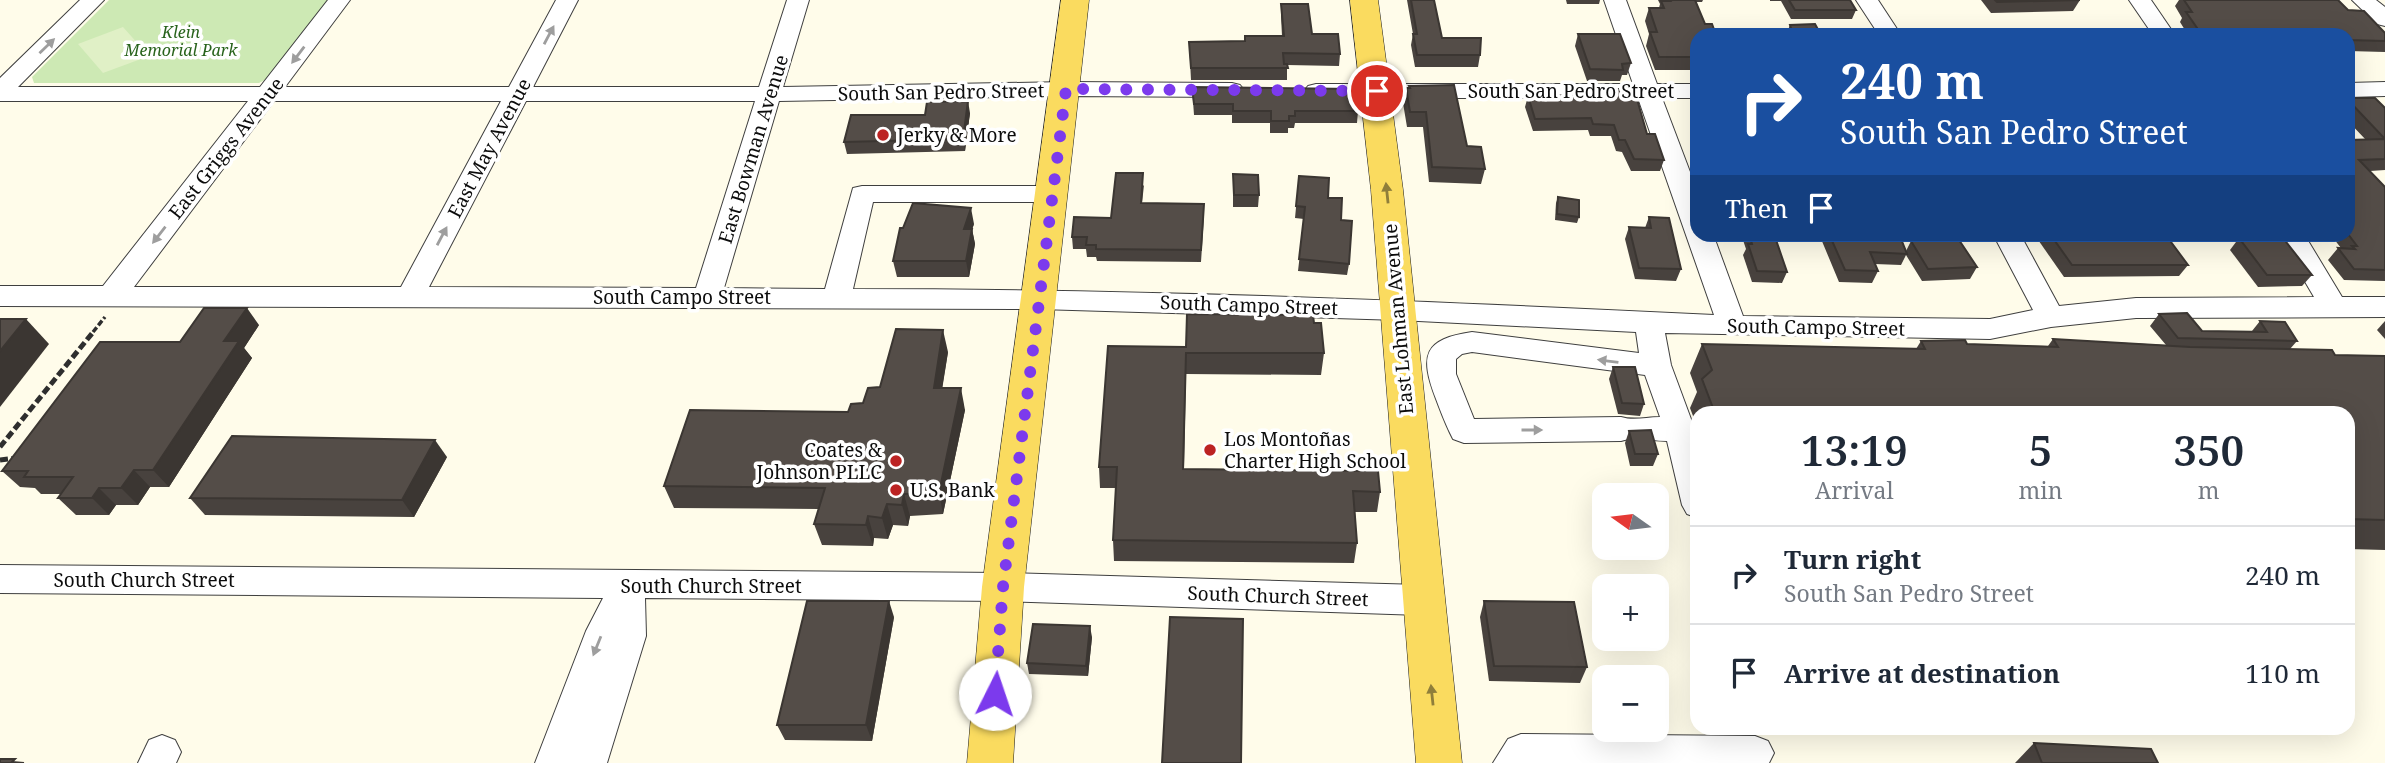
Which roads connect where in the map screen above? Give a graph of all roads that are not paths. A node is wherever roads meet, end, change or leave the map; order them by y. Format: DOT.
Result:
graph roads {
  1 [pos="93,0"];
  2 [pos="339,0"];
  3 [pos="567,0"];
  4 [pos="798,0"];
  5 [pos="1075,0"];
  6 [pos="1364,0"];
  7 [pos="1615,0"];
  8 [pos="1867,0"];
  9 [pos="2140,0"];
  10 [pos="2363,0"];
  11 [pos="2385,19"];
  12 [pos="1885,28"];
  13 [pos="2159,28"];
  14 [pos="1066,89"];
  15 [pos="2385,89"];
  16 [pos="1255,90"];
  17 [pos="1648,90"];
  18 [pos="2355,90"];
  19 [pos="1296,91"];
  20 [pos="1377,91"];
  21 [pos="1690,91"];
  22 [pos="0,93"];
  23 [pos="268,94"];
  24 [pos="771,94"];
  25 [pos="517,95"];
  26 [pos="1052,194"];
  27 [pos="1690,209"];
  28 [pos="1702,242"];
  29 [pos="2010,242"];
  30 [pos="2295,242"];
  31 [pos="117,295"];
  32 [pos="0,296"];
  33 [pos="411,297"];
  34 [pos="707,297"];
  35 [pos="837,298"];
  36 [pos="1039,299"];
  37 [pos="2385,307"];
  38 [pos="2335,309"];
  39 [pos="1399,310"];
  40 [pos="2051,317"];
  41 [pos="1649,322"];
  42 [pos="1731,326"];
  43 [pos="1999,346"];
  44 [pos="1941,356"];
  45 [pos="1656,365"];
  46 [pos="1680,429"];
  47 [pos="1690,471"];
  48 [pos="0,579"];
  49 [pos="628,585"];
  50 [pos="1003,587"];
  51 [pos="1421,600"];
  52 [pos="1755,753"];
  53 [pos="554,763"];
  54 [pos="588,763"];
  55 [pos="990,763"];
  56 [pos="1439,763"];
  57 [pos="1512,763"];
  22 -- 1 [label="street, one-way"];
  2 -- 23 [label="street, East Griggs Avenue, one-way"];
  25 -- 3 [label="street, East May Avenue, one-way"];
  4 -- 24 [label="street, East Bowman Avenue"];
  5 -- 14 [label="main road"];
  6 -- 20 [label="main road, East Lohman Avenue"];
  7 -- 17 [label="street"];
  8 -- 12 [label="street"];
  9 -- 13 [label="street"];
  10 -- 11 [label="street"];
  14 -- 16 [label="street, South San Pedro Street"];
  14 -- 24 [label="street, South San Pedro Street"];
  14 -- 26 [label="main road"];
  15 -- 18 [label="street"];
  17 -- 20 [label="street, South San Pedro Street"];
  17 -- 21 [label="street, South San Pedro Street"];
  17 -- 27 [label="street"];
  19 -- 20 [label="street, South San Pedro Street"];
  39 -- 20 [label="main road, East Lohman Avenue, one-way"];
  22 -- 23 [label="street, South San Pedro Street"];
  23 -- 25 [label="street, South San Pedro Street"];
  23 -- 31 [label="street, East Griggs Avenue, one-way"];
  24 -- 25 [label="street, South San Pedro Street"];
  24 -- 34 [label="street, East Bowman Avenue"];
  33 -- 25 [label="street, East May Avenue, one-way"];
  26 -- 35 [label="street"];
  26 -- 36 [label="main road"];
  28 -- 42 [label="street"];
  29 -- 40 [label="street"];
  30 -- 38 [label="street"];
  31 -- 32 [label="street, South Campo Street"];
  31 -- 33 [label="street, South Campo Street"];
  33 -- 34 [label="street, South Campo Street"];
  34 -- 35 [label="street, South Campo Street"];
  35 -- 36 [label="street, South Campo Street"];
  36 -- 39 [label="street, South Campo Street"];
  36 -- 50 [label="main road"];
  37 -- 38 [label="street, South Campo Street"];
  38 -- 40 [label="street, South Campo Street"];
  39 -- 41 [label="street, South Campo Street"];
  39 -- 51 [label="main road, East Lohman Avenue"];
  40 -- 43 [label="street, South Campo Street"];
  41 -- 42 [label="street, South Campo Street"];
  41 -- 45 [label="street"];
  42 -- 43 [label="street, South Campo Street"];
  43 -- 44 [label="street"];
  45 -- 46 [label="street"];
  45 -- 46 [label="street, one-way"];
  46 -- 47 [label="street"];
  48 -- 49 [label="street, South Church Street"];
  49 -- 50 [label="street, South Church Street"];
  49 -- 53 [label="street, one-way"];
  49 -- 54 [label="street"];
  50 -- 51 [label="street, South Church Street"];
  50 -- 55 [label="main road"];
  56 -- 51 [label="main road, East Lohman Avenue, one-way"];
  52 -- 57 [label="street"];
}
